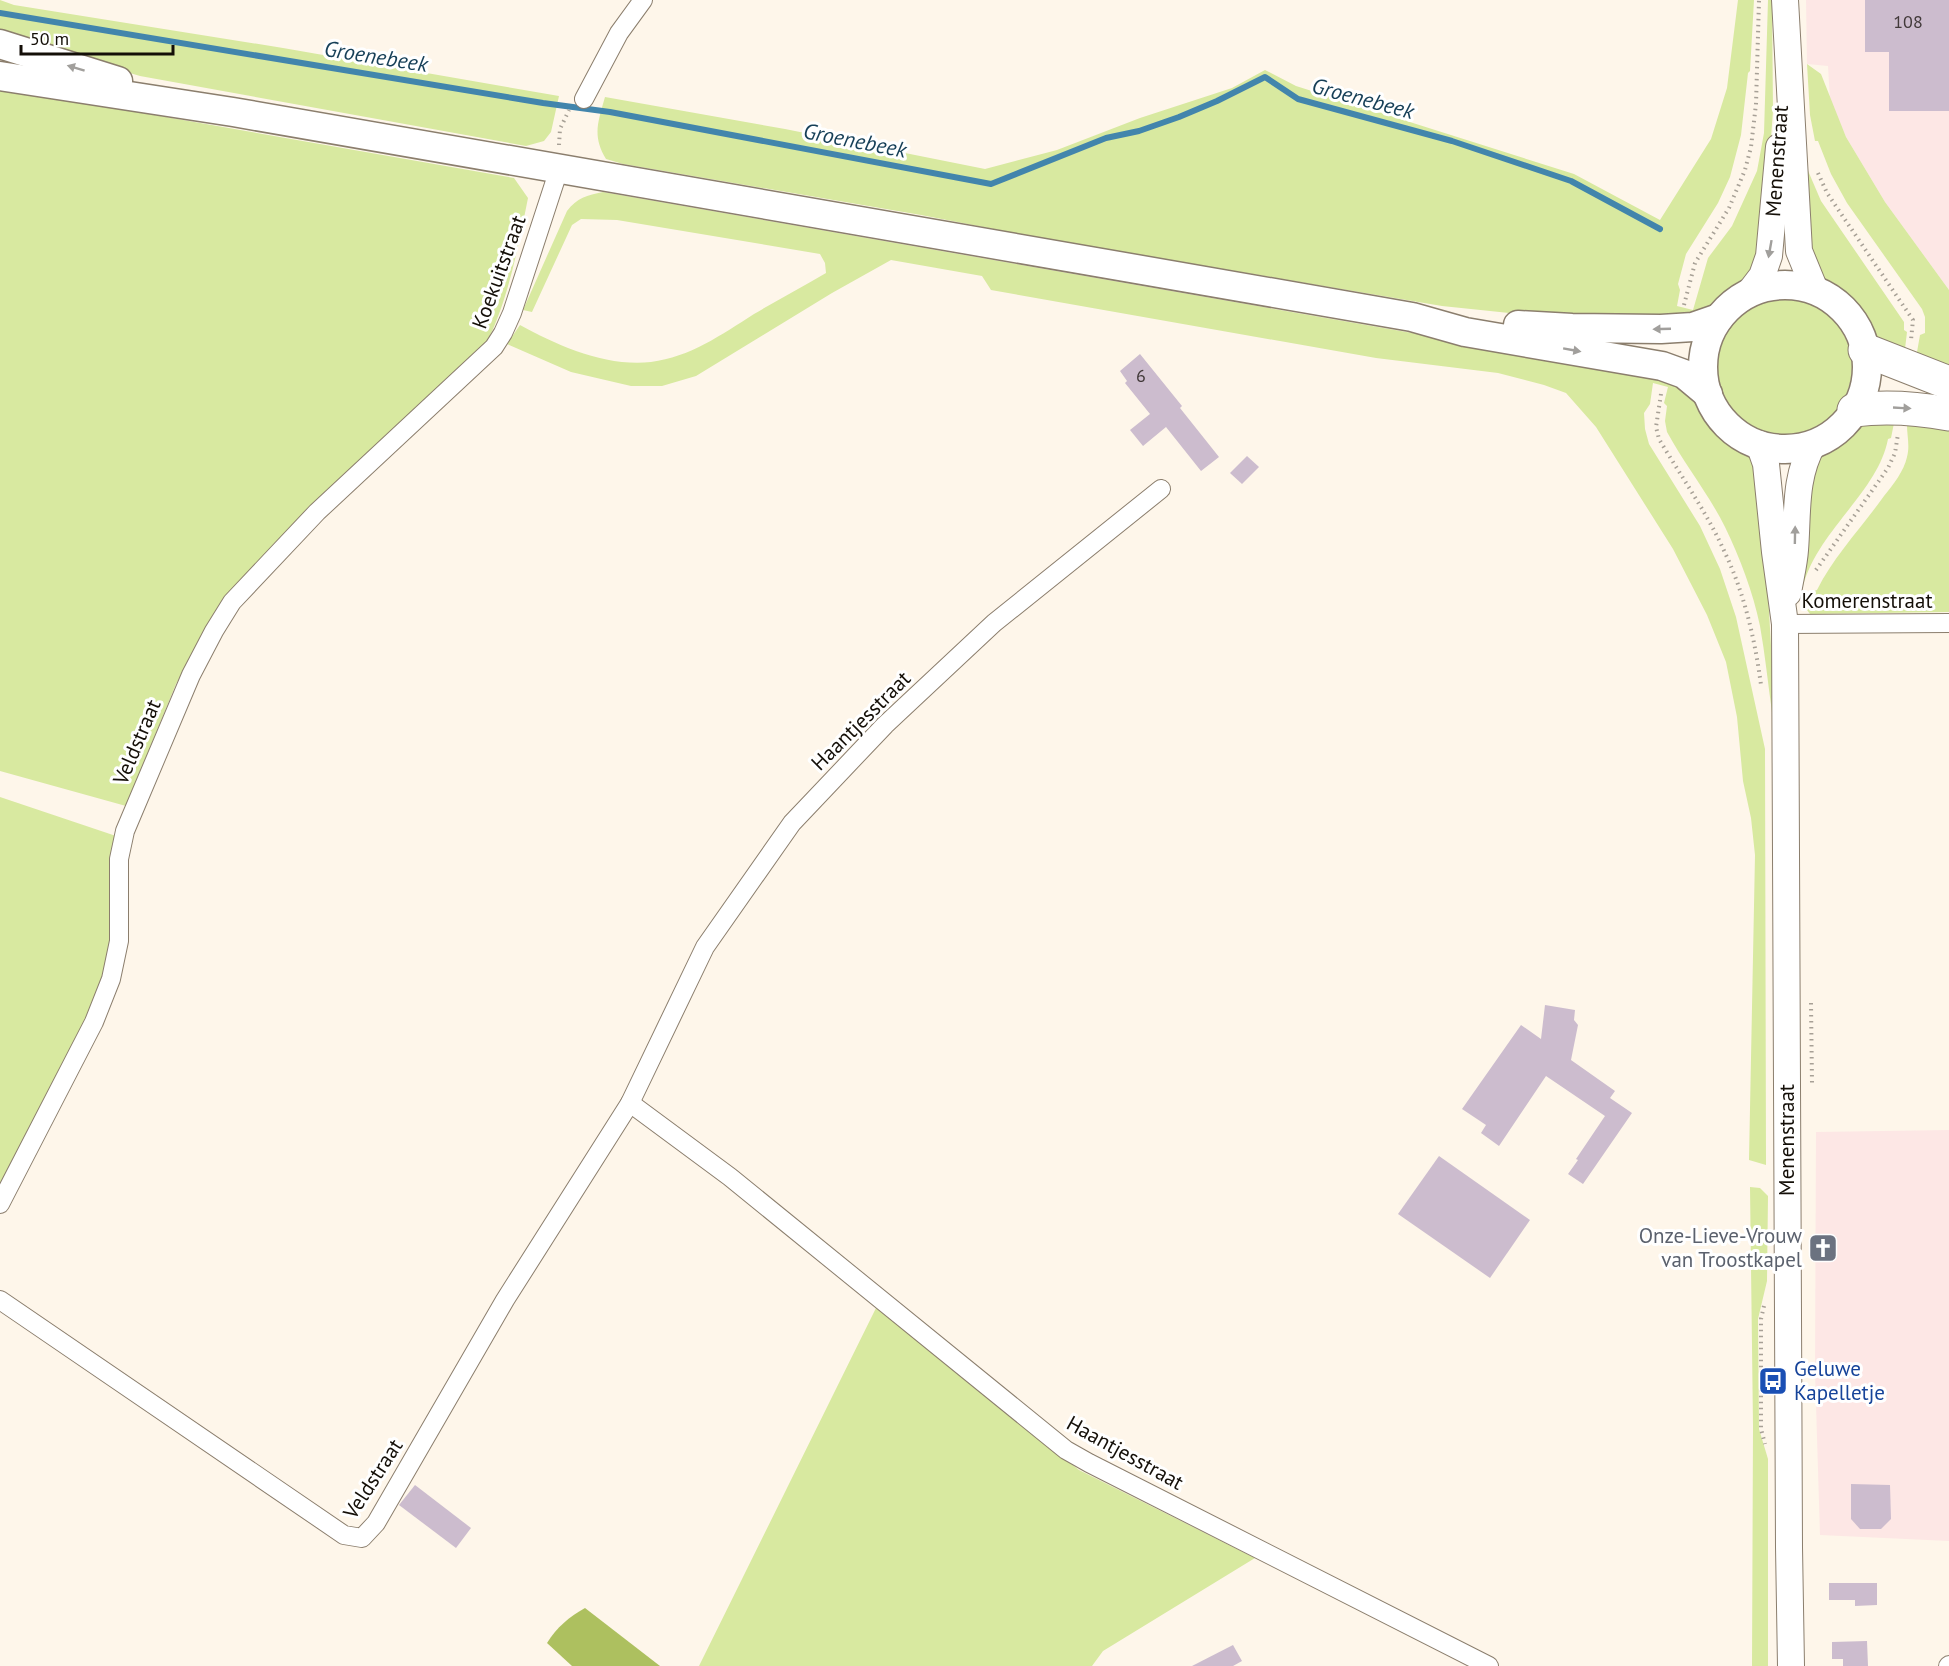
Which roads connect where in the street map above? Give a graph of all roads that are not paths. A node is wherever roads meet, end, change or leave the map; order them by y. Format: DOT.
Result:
graph roads {
  1 [pos="643,0"];
  2 [pos="1785,12"];
  3 [pos="0,44"];
  4 [pos="0,76"];
  5 [pos="584,99"];
  6 [pos="233,112"];
  7 [pos="559,169"];
  8 [pos="1815,290"];
  9 [pos="1749,293"];
  10 [pos="1412,317"];
  11 [pos="1719,318"];
  12 [pos="1865,350"];
  13 [pos="461,378"];
  14 [pos="1949,383"];
  15 [pos="1708,394"];
  16 [pos="1854,410"];
  17 [pos="1949,414"];
  18 [pos="1759,444"];
  19 [pos="1813,444"];
  20 [pos="1161,489"];
  21 [pos="1785,619"];
  22 [pos="1949,622"];
  23 [pos="660,1041"];
  24 [pos="630,1103"];
  25 [pos="0,1204"];
  26 [pos="0,1300"];
  27 [pos="1489,1666"];
  28 [pos="1791,1666"];
  1 -- 5 [label="street"];
  2 -- 8 [label="street, Menenstraat"];
  2 -- 9 [label="street, Menenstraat, one-way"];
  6 -- 3 [label="main road, one-way"];
  4 -- 6 [label="main road"];
  6 -- 7 [label="main road"];
  7 -- 10 [label="main road"];
  7 -- 13 [label="street, Koekuitstraat"];
  8 -- 9 [label="main road"];
  8 -- 12 [label="main road"];
  9 -- 11 [label="main road"];
  11 -- 10 [label="main road, one-way"];
  10 -- 15 [label="main road, one-way"];
  11 -- 15 [label="main road"];
  12 -- 14 [label="highway"];
  12 -- 16 [label="main road"];
  13 -- 25 [label="street, Veldstraat"];
  15 -- 18 [label="main road"];
  16 -- 17 [label="highway, one-way"];
  16 -- 19 [label="main road"];
  18 -- 19 [label="main road"];
  18 -- 21 [label="street, Menenstraat"];
  21 -- 19 [label="street, Menenstraat, one-way"];
  20 -- 23 [label="street, Haantjesstraat"];
  21 -- 22 [label="street, Komerenstraat"];
  21 -- 28 [label="street, Menenstraat"];
  23 -- 24 [label="street, Veldstraat"];
  24 -- 26 [label="street, Veldstraat"];
  24 -- 27 [label="street, Haantjesstraat"];
}
